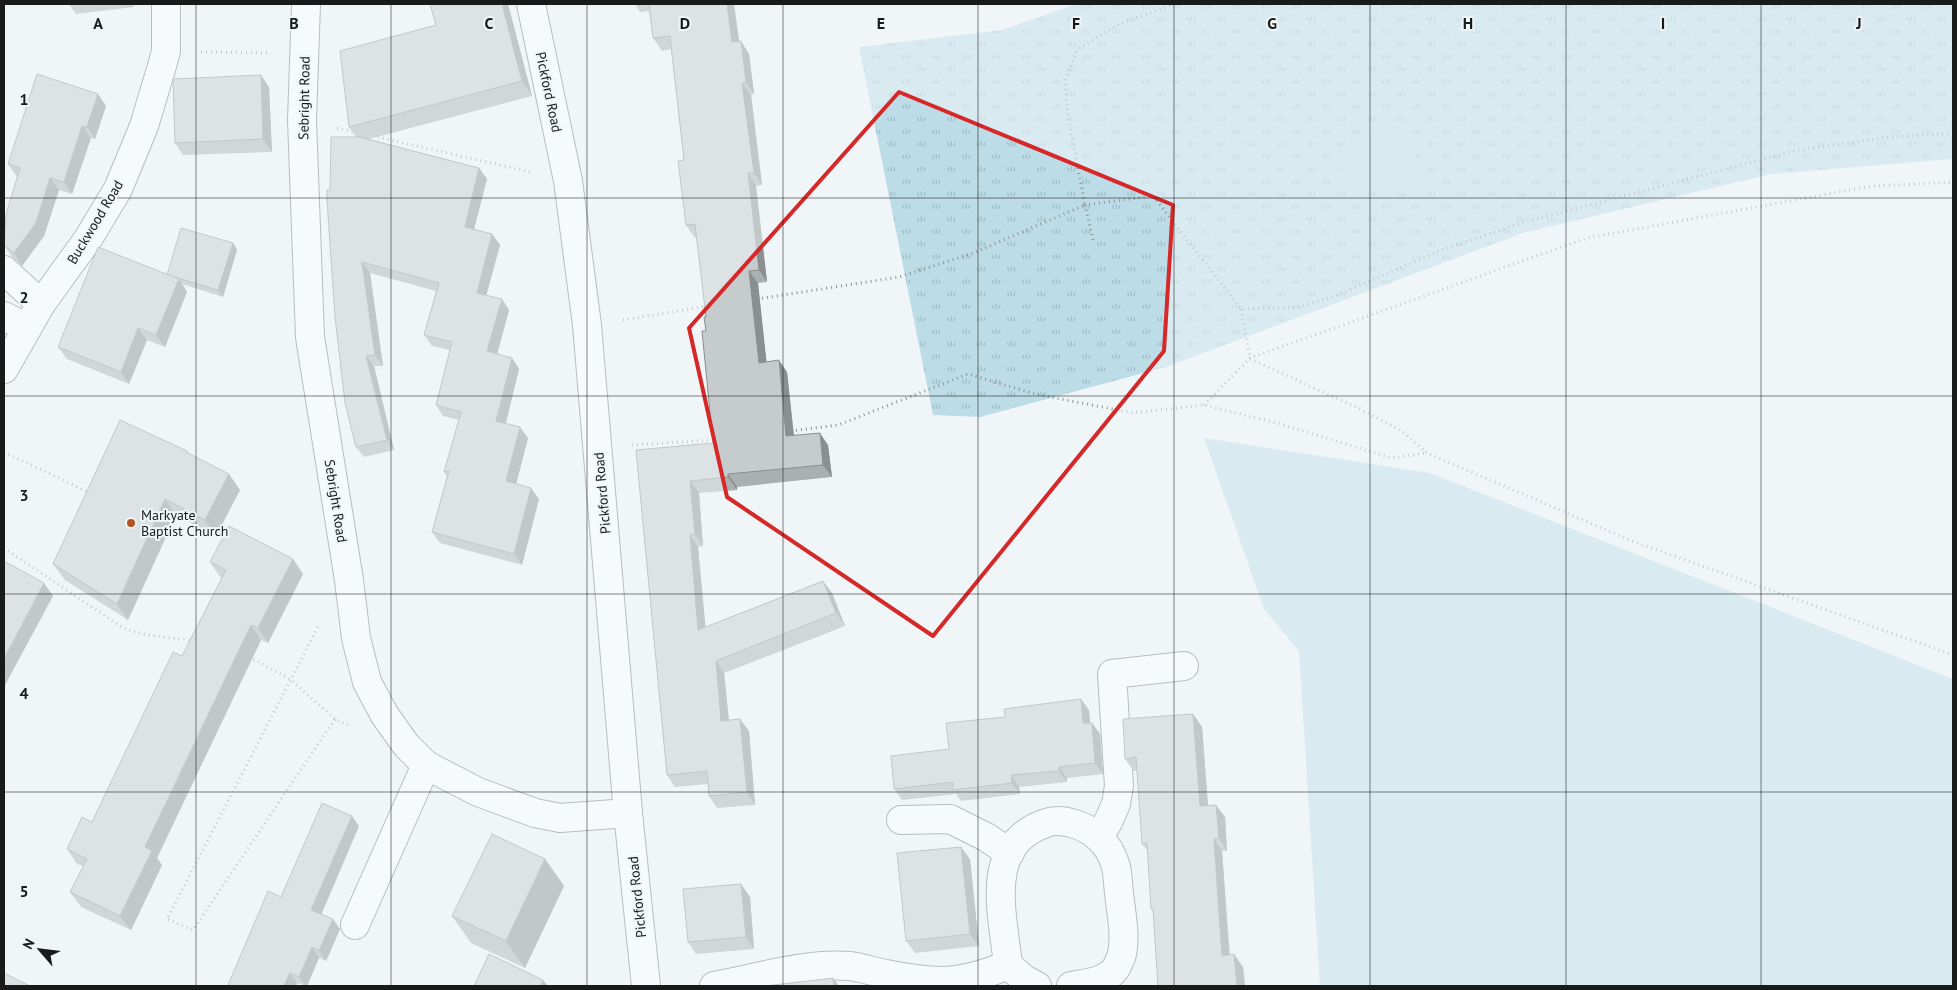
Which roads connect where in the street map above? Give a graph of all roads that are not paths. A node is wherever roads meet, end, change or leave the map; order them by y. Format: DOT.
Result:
graph roads {
  1 [pos="166,4"];
  2 [pos="306,4"];
  3 [pos="531,4"];
  4 [pos="4,270"];
  5 [pos="41,304"];
  6 [pos="16,322"];
  7 [pos="4,369"];
  8 [pos="1184,666"];
  9 [pos="426,766"];
  10 [pos="628,813"];
  11 [pos="901,820"];
  12 [pos="1098,837"];
  13 [pos="1010,853"];
  14 [pos="355,925"];
  15 [pos="1008,965"];
  16 [pos="1108,982"];
  17 [pos="646,986"];
  18 [pos="714,986"];
  19 [pos="1037,986"];
  20 [pos="1072,986"];
  1 -- 5 [label="street, Buckwood Road"];
  2 -- 9 [label="street, Sebright Road"];
  3 -- 10 [label="street, Pickford Road"];
  4 -- 5 [label="street"];
  5 -- 6 [label="street, Buckwood Road"];
  6 -- 7 [label="street, Buckwood Road"];
  8 -- 12 [label="street"];
  9 -- 10 [label="street, Sebright Road"];
  9 -- 14 [label="street"];
  10 -- 17 [label="street, Pickford Road"];
  11 -- 13 [label="street"];
  12 -- 13 [label="street"];
  12 -- 16 [label="street"];
  13 -- 15 [label="street"];
  15 -- 18 [label="street"];
  15 -- 19 [label="street"];
  16 -- 20 [label="street"];
}
